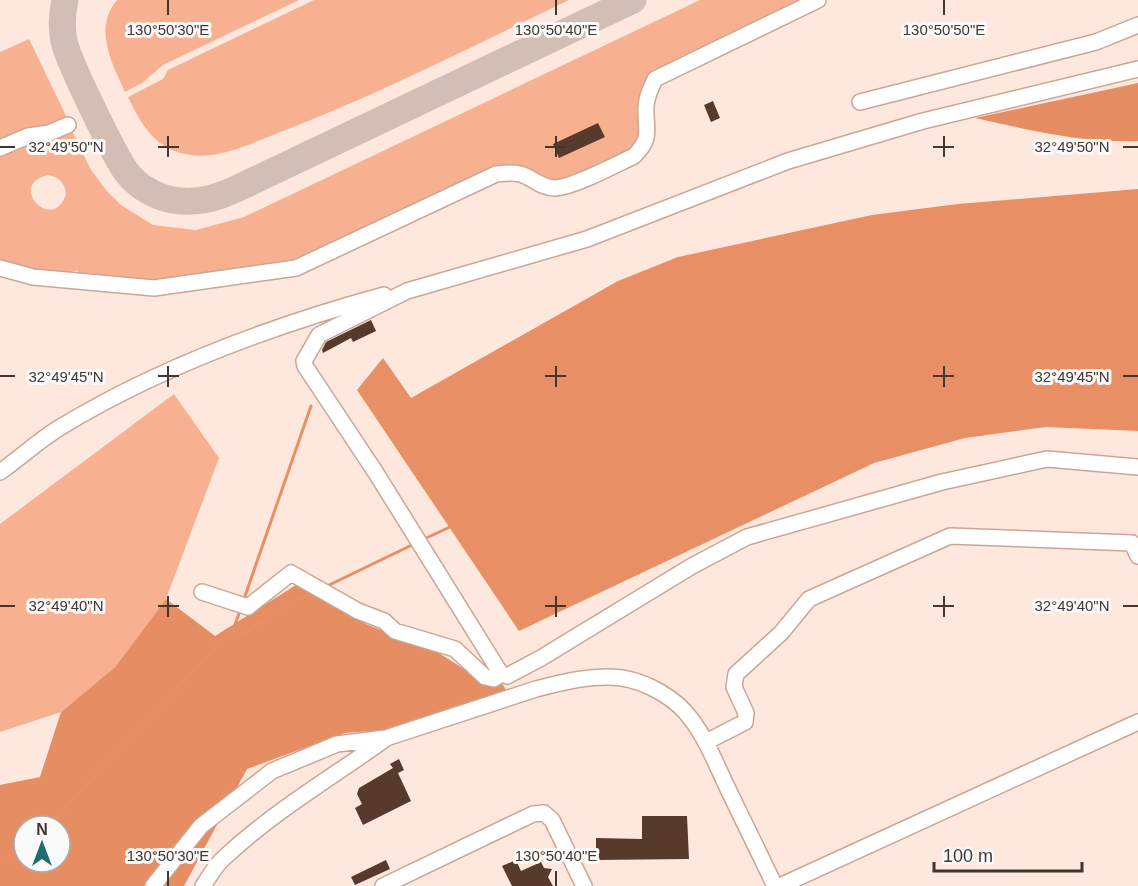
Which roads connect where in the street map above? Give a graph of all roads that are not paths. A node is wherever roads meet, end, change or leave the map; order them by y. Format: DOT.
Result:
graph roads {
  1 [pos="818,0"];
  2 [pos="1138,26"];
  3 [pos="1138,69"];
  4 [pos="860,102"];
  5 [pos="68,125"];
  6 [pos="0,148"];
  7 [pos="587,238"];
  8 [pos="0,268"];
  9 [pos="1138,467"];
  10 [pos="0,472"];
  11 [pos="1135,550"];
  12 [pos="202,592"];
  13 [pos="501,674"];
  14 [pos="1138,722"];
  15 [pos="386,738"];
  16 [pos="706,742"];
  17 [pos="153,886"];
  18 [pos="203,886"];
  19 [pos="383,886"];
  20 [pos="584,886"];
  21 [pos="775,886"];
  22 [pos="780,886"];
  1 -- 8 [label="street"];
  2 -- 4 [label="street"];
  3 -- 7 [label="street"];
  5 -- 6 [label="street"];
  7 -- 10 [label="street"];
  7 -- 13 [label="street"];
  9 -- 13 [label="street"];
  11 -- 16 [label="street"];
  12 -- 13 [label="street"];
  14 -- 22 [label="street"];
  15 -- 16 [label="street"];
  15 -- 17 [label="street"];
  15 -- 18 [label="street"];
  16 -- 21 [label="street"];
  19 -- 20 [label="street"];
}
